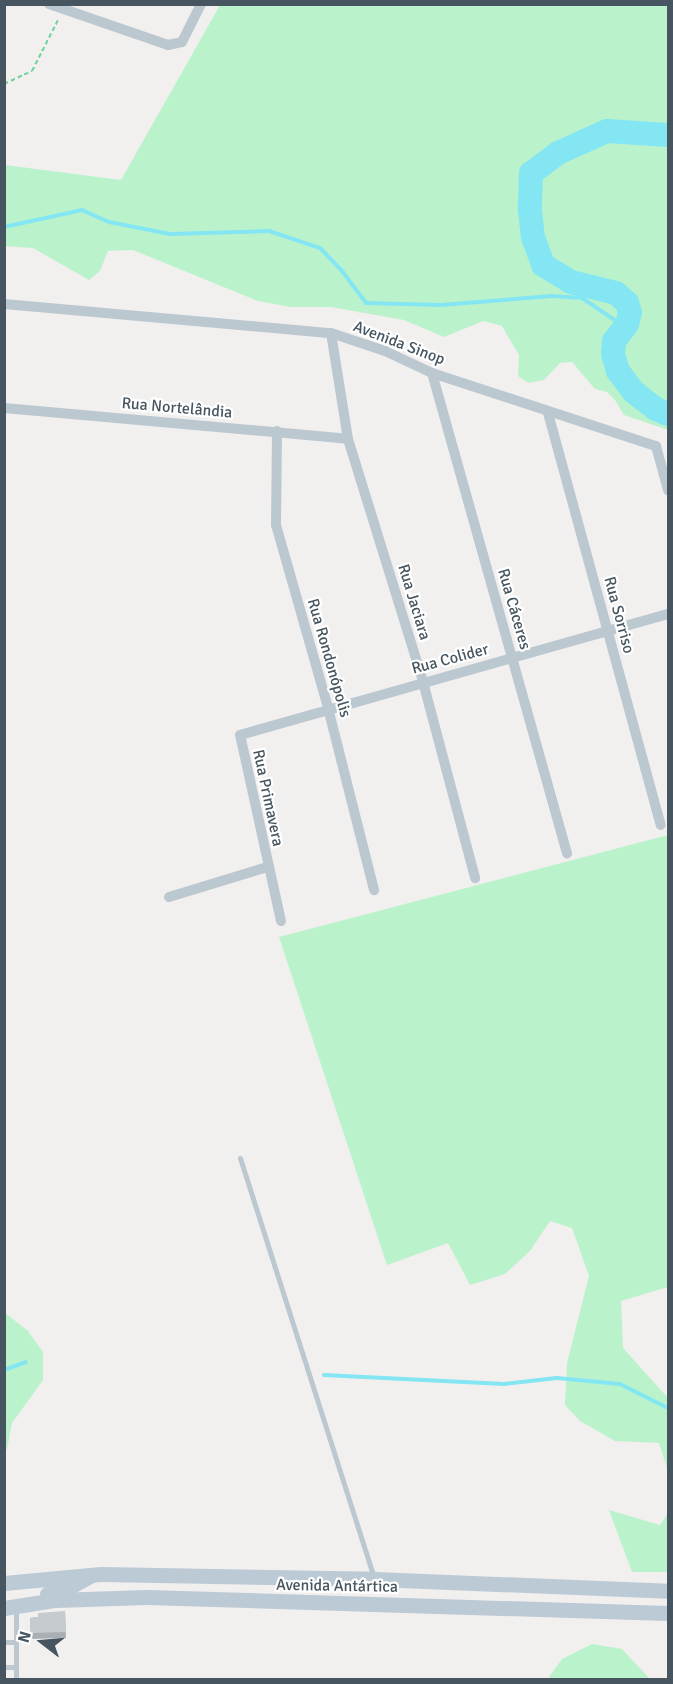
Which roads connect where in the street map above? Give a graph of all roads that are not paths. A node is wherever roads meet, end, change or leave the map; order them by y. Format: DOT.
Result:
graph roads {
  1 [pos="49,4"];
  2 [pos="201,4"];
  3 [pos="64,7"];
  4 [pos="4,304"];
  5 [pos="331,333"];
  6 [pos="432,372"];
  7 [pos="4,408"];
  8 [pos="548,413"];
  9 [pos="277,431"];
  10 [pos="348,439"];
  11 [pos="669,490"];
  12 [pos="669,614"];
  13 [pos="609,632"];
  14 [pos="513,659"];
  15 [pos="423,682"];
  16 [pos="328,708"];
  17 [pos="240,735"];
  18 [pos="661,825"];
  19 [pos="567,854"];
  20 [pos="267,867"];
  21 [pos="476,878"];
  22 [pos="374,890"];
  23 [pos="169,897"];
  24 [pos="281,921"];
  25 [pos="240,1158"];
  26 [pos="92,1574"];
  27 [pos="375,1579"];
  28 [pos="4,1583"];
  29 [pos="669,1591"];
  30 [pos="10,1607"];
  31 [pos="669,1613"];
  32 [pos="4,1642"];
  33 [pos="16,1642"];
  34 [pos="4,1667"];
  35 [pos="16,1667"];
  36 [pos="16,1680"];
  1 -- 3 [label="street"];
  2 -- 3 [label="street"];
  4 -- 5 [label="street, Avenida Sinop"];
  5 -- 6 [label="street, Avenida Sinop"];
  5 -- 10 [label="street, Rua Jaciara"];
  6 -- 8 [label="street, Avenida Sinop"];
  6 -- 14 [label="street, Rua Cáceres"];
  7 -- 9 [label="street, Rua Nortelândia"];
  8 -- 11 [label="street, Avenida Sinop"];
  8 -- 13 [label="street, Rua Sorriso"];
  9 -- 10 [label="street, Rua Nortelândia"];
  9 -- 16 [label="street, Rua Rondonópolis"];
  10 -- 15 [label="street, Rua Jaciara"];
  12 -- 13 [label="street, Rua Colider"];
  13 -- 14 [label="street, Rua Colider"];
  13 -- 18 [label="street, Rua Sorriso"];
  14 -- 15 [label="street, Rua Colider"];
  14 -- 19 [label="street, Rua Cáceres"];
  15 -- 16 [label="street, Rua Colider"];
  15 -- 21 [label="street, Rua Jaciara"];
  16 -- 17 [label="street, Rua Colider"];
  16 -- 22 [label="street, Rua Rondonópolis"];
  17 -- 20 [label="street, Rua Primavera"];
  20 -- 23 [label="street, Rua Primavera"];
  20 -- 24 [label="street, Rua Primavera"];
  25 -- 27 [label="lane"];
  26 -- 27 [label="main road, Avenida Antártica"];
  26 -- 28 [label="main road, Avenida Antártica"];
  26 -- 30 [label="main road"];
  27 -- 29 [label="main road, Avenida Antártica"];
  30 -- 31 [label="main road, Avenida Antártica"];
  30 -- 33 [label="lane"];
  32 -- 33 [label="lane"];
  33 -- 35 [label="lane"];
  34 -- 35 [label="lane"];
  35 -- 36 [label="lane"];
}
